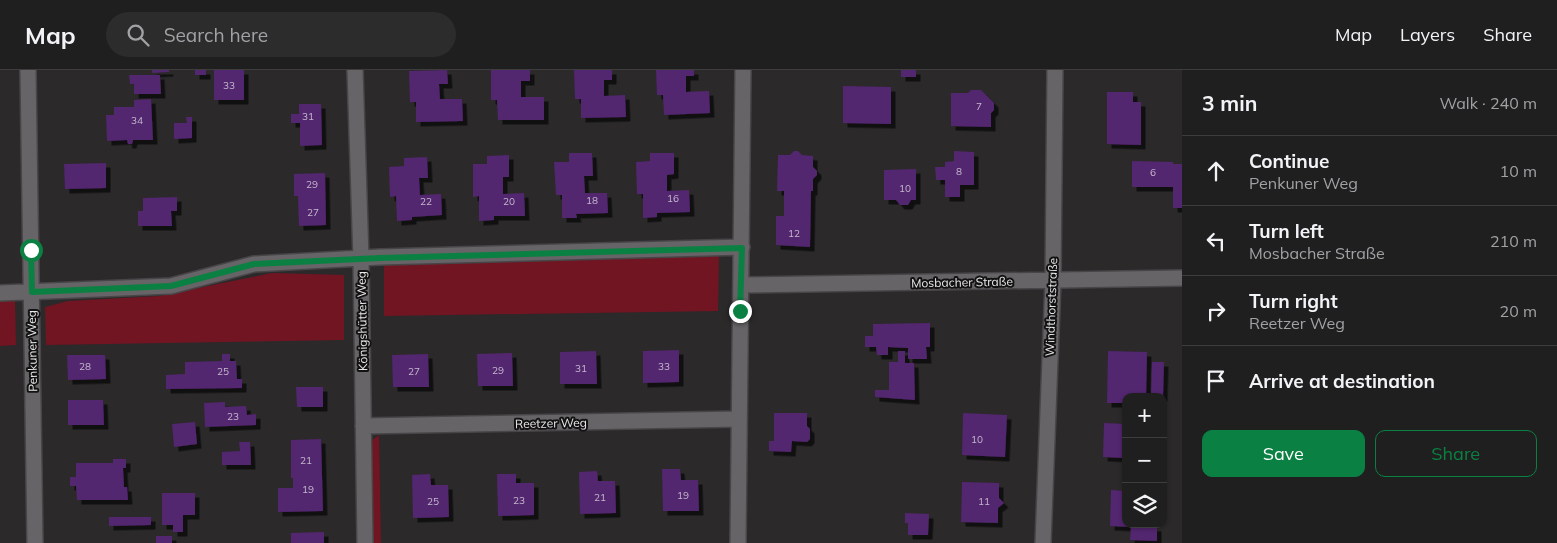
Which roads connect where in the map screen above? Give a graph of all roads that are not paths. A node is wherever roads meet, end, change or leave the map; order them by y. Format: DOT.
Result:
graph roads {
  1 [pos="28,70"];
  2 [pos="355,70"];
  3 [pos="743,70"];
  4 [pos="1055,70"];
  5 [pos="742,248"];
  6 [pos="361,259"];
  7 [pos="1182,278"];
  8 [pos="1053,280"];
  9 [pos="741,285"];
  10 [pos="32,292"];
  11 [pos="0,293"];
  12 [pos="739,419"];
  13 [pos="363,426"];
  14 [pos="35,543"];
  15 [pos="365,543"];
  16 [pos="738,543"];
  17 [pos="1043,543"];
  1 -- 10 [label="street, Penkuner Weg"];
  2 -- 6 [label="street, Königshütter Weg"];
  3 -- 5 [label="street"];
  4 -- 8 [label="street, Windthorststraße"];
  5 -- 6 [label="street"];
  5 -- 9 [label="street"];
  6 -- 10 [label="street"];
  6 -- 13 [label="street, Königshütter Weg"];
  7 -- 8 [label="street, Mosbacher Straße"];
  8 -- 9 [label="street, Mosbacher Straße"];
  8 -- 17 [label="street, Windthorststraße"];
  9 -- 12 [label="street"];
  10 -- 11 [label="street"];
  10 -- 14 [label="street, Penkuner Weg"];
  12 -- 13 [label="street, Reetzer Weg"];
  12 -- 16 [label="street"];
  13 -- 15 [label="street, Königshütter Weg"];
}
